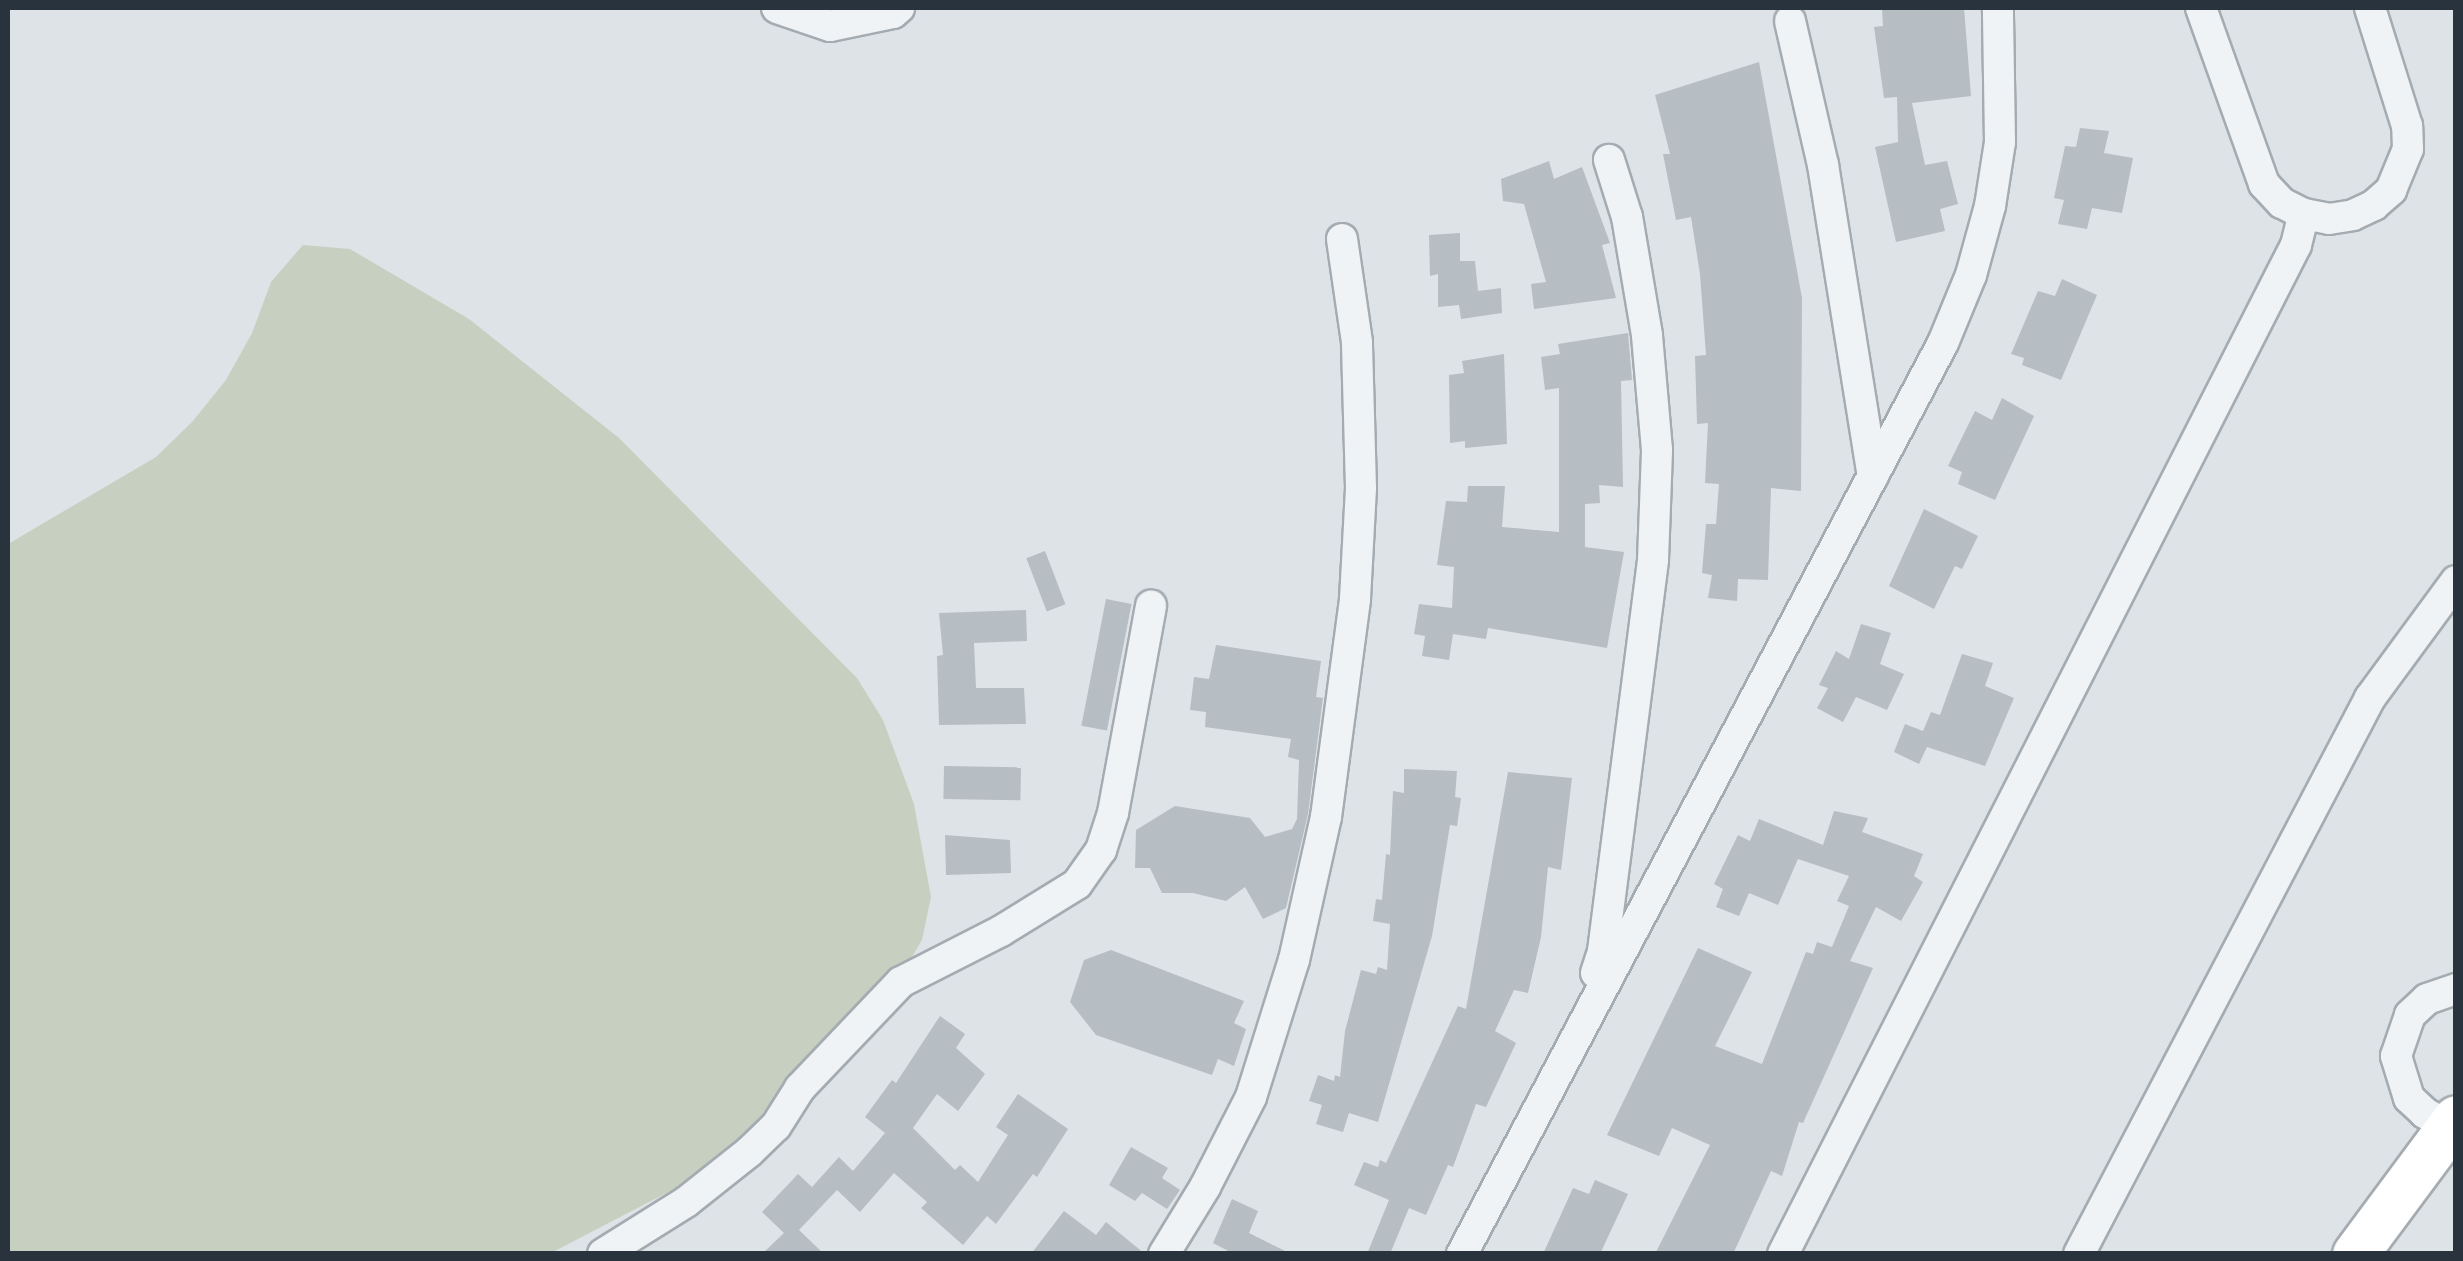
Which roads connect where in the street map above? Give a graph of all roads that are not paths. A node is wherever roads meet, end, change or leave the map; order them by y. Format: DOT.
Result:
graph roads {
  1 [pos="778,8"];
  2 [pos="898,8"];
  3 [pos="1998,8"];
  4 [pos="2200,8"];
  5 [pos="2370,8"];
  6 [pos="1790,21"];
  7 [pos="1609,160"];
  8 [pos="2304,214"];
  9 [pos="1342,240"];
  10 [pos="1873,476"];
  11 [pos="2456,581"];
  12 [pos="1151,604"];
  13 [pos="2456,989"];
  14 [pos="1578,1028"];
  15 [pos="2452,1122"];
  16 [pos="603,1254"];
  17 [pos="1164,1254"];
  18 [pos="1462,1254"];
  19 [pos="1783,1254"];
  20 [pos="2080,1254"];
  21 [pos="2355,1254"];
  1 -- 2 [label="street"];
  3 -- 10 [label="street"];
  4 -- 8 [label="street"];
  5 -- 8 [label="street"];
  6 -- 10 [label="street"];
  7 -- 14 [label="street"];
  8 -- 19 [label="street"];
  9 -- 17 [label="street"];
  10 -- 14 [label="street"];
  11 -- 20 [label="street"];
  12 -- 16 [label="street"];
  13 -- 15 [label="street"];
  14 -- 18 [label="street"];
  15 -- 21 [label="highway"];
}
